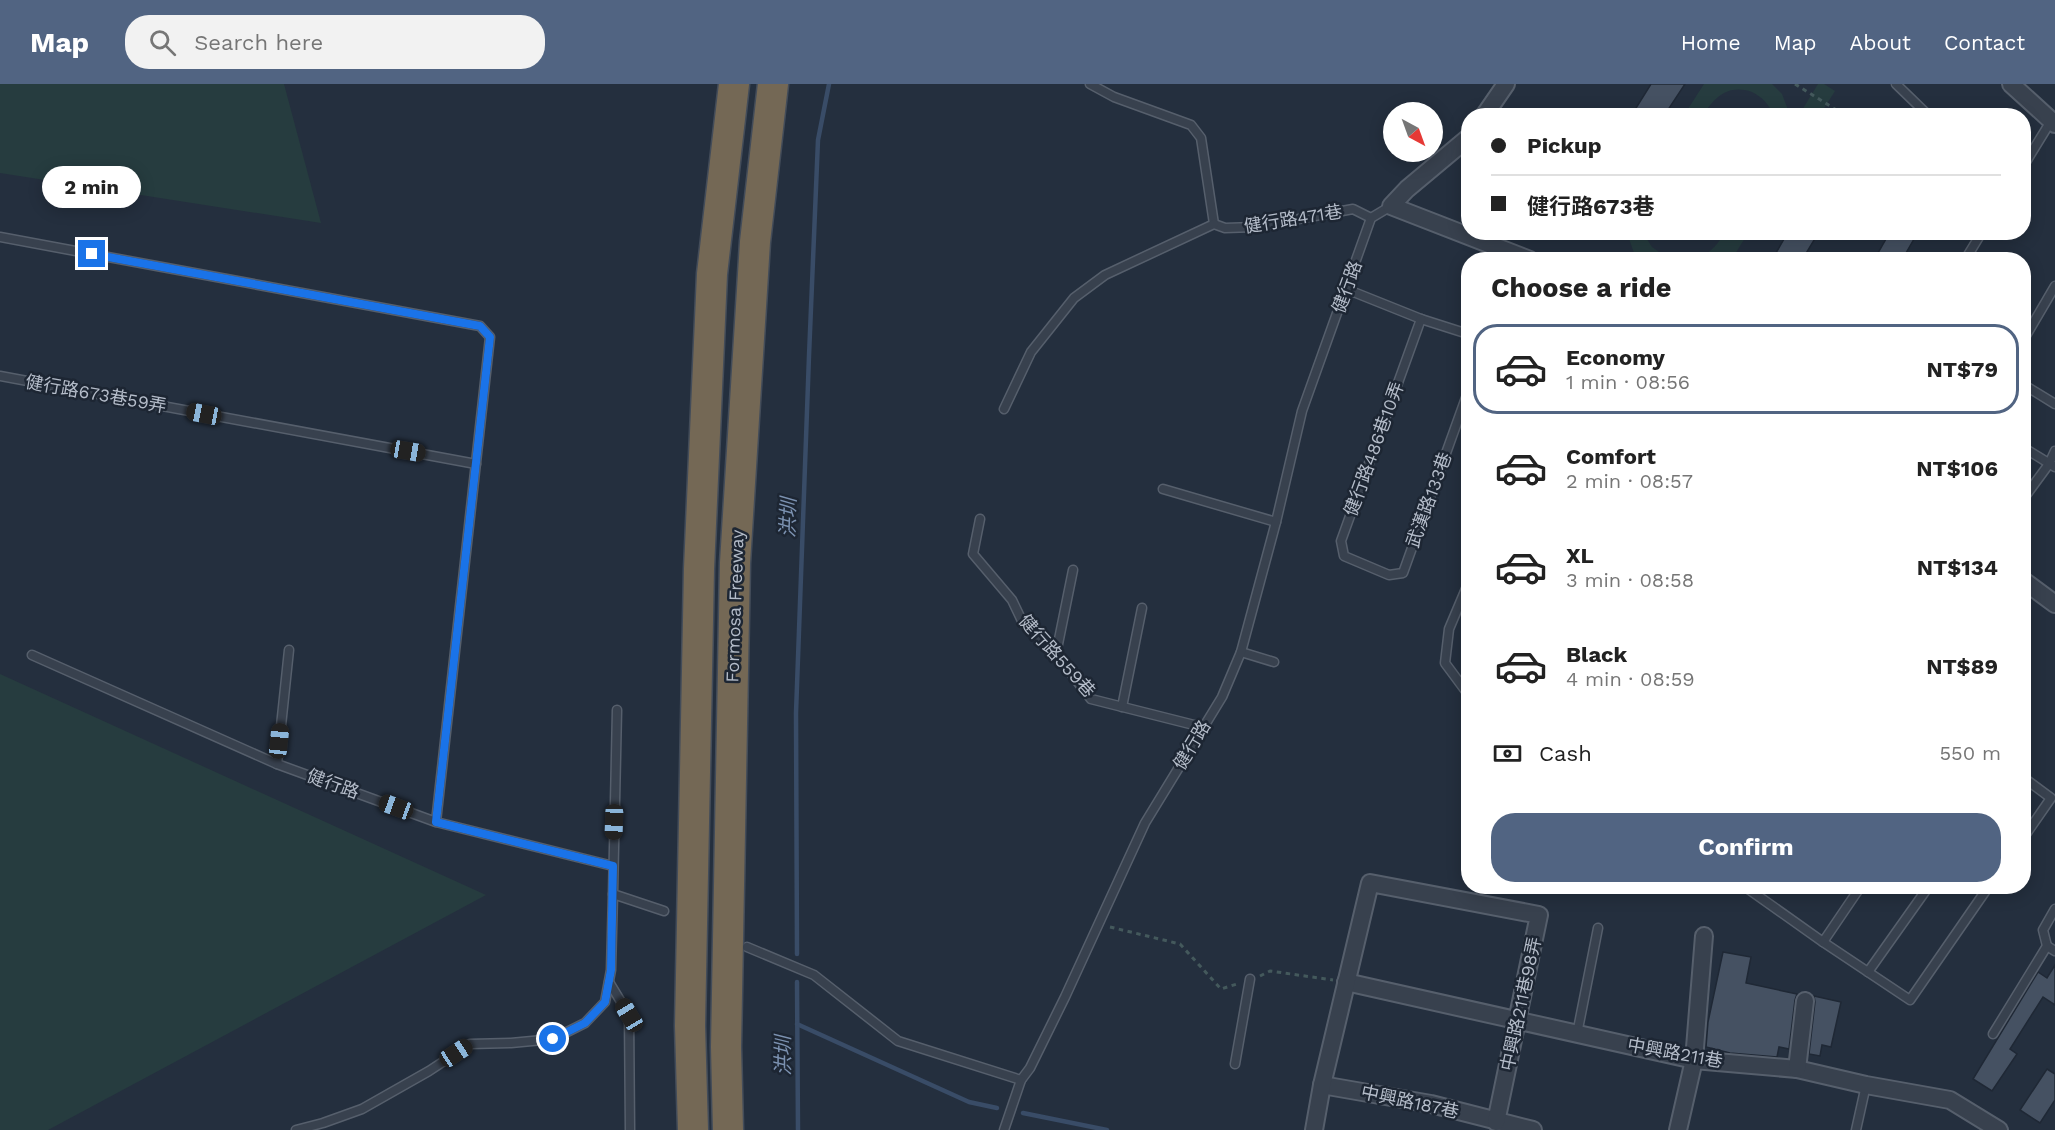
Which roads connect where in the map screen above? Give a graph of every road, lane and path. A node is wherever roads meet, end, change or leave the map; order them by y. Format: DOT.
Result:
graph roads {
  1 [pos="734,84"];
  2 [pos="773,84"];
  3 [pos="1090,84"];
  4 [pos="1506,84"];
  5 [pos="1795,84"];
  6 [pos="1896,84"];
  7 [pos="2011,84"];
  8 [pos="1490,108"];
  9 [pos="1833,108"];
  10 [pos="1921,108"];
  11 [pos="2053,123"];
  12 [pos="1461,144"];
  13 [pos="2031,155"];
  14 [pos="1391,206"];
  15 [pos="1371,218"];
  16 [pos="1214,224"];
  17 [pos="1461,234"];
  18 [pos="0,237"];
  19 [pos="1476,240"];
  20 [pos="1506,252"];
  21 [pos="2055,286"];
  22 [pos="1346,289"];
  23 [pos="1421,319"];
  24 [pos="2031,327"];
  25 [pos="1461,332"];
  26 [pos="0,376"];
  27 [pos="2031,389"];
  28 [pos="2055,404"];
  29 [pos="1004,409"];
  30 [pos="1461,411"];
  31 [pos="2055,451"];
  32 [pos="2031,452"];
  33 [pos="476,464"];
  34 [pos="2052,465"];
  35 [pos="1163,489"];
  36 [pos="2031,490"];
  37 [pos="980,519"];
  38 [pos="1276,522"];
  39 [pos="1367,566"];
  40 [pos="1073,570"];
  41 [pos="2031,586"];
  42 [pos="1461,601"];
  43 [pos="2055,604"];
  44 [pos="1142,608"];
  45 [pos="289,650"];
  46 [pos="1241,652"];
  47 [pos="1056,654"];
  48 [pos="32,655"];
  49 [pos="1274,662"];
  50 [pos="1461,685"];
  51 [pos="1122,707"];
  52 [pos="617,710"];
  53 [pos="1202,728"];
  54 [pos="277,764"];
  55 [pos="2031,783"];
  56 [pos="436,822"];
  57 [pos="2031,827"];
  58 [pos="613,866"];
  59 [pos="613,894"];
  60 [pos="1755,894"];
  61 [pos="1856,894"];
  62 [pos="1923,894"];
  63 [pos="1983,894"];
  64 [pos="2055,909"];
  65 [pos="664,911"];
  66 [pos="1099,925"];
  67 [pos="1598,928"];
  68 [pos="1704,936"];
  69 [pos="1823,942"];
  70 [pos="747,947"];
  71 [pos="2051,949"];
  72 [pos="1868,972"];
  73 [pos="1250,979"];
  74 [pos="609,982"];
  75 [pos="1346,982"];
  76 [pos="1805,1001"];
  77 [pos="1517,1020"];
  78 [pos="1577,1034"];
  79 [pos="1993,1034"];
  80 [pos="1694,1060"];
  81 [pos="1235,1064"];
  82 [pos="1797,1069"];
  83 [pos="1021,1080"];
  84 [pos="1866,1084"];
  85 [pos="1322,1085"];
  86 [pos="1496,1122"];
  87 [pos="296,1130"];
  88 [pos="630,1130"];
  89 [pos="693,1130"];
  90 [pos="729,1130"];
  91 [pos="1004,1130"];
  92 [pos="1314,1130"];
  93 [pos="1533,1130"];
  94 [pos="1678,1130"];
  95 [pos="1856,1130"];
  96 [pos="1999,1130"];
  1 -- 89 [label="highway, Formosa Freeway"];
  2 -- 90 [label="highway, Formosa Freeway"];
  3 -- 16 [label="lane"];
  4 -- 8 [label="street"];
  5 -- 9 [label="path"];
  6 -- 10 [label="lane"];
  7 -- 11 [label="street"];
  11 -- 13 [label="lane"];
  12 -- 14 [label="street"];
  14 -- 15 [label="lane"];
  14 -- 17 [label="street"];
  15 -- 16 [label="lane, 健行路471巷"];
  15 -- 22 [label="lane, 健行路"];
  16 -- 29 [label="lane"];
  18 -- 33 [label="lane"];
  19 -- 20 [label="street"];
  21 -- 24 [label="lane"];
  22 -- 23 [label="lane"];
  22 -- 38 [label="lane, 健行路"];
  23 -- 25 [label="lane"];
  23 -- 39 [label="lane, 健行路486巷10弄"];
  26 -- 33 [label="lane, 健行路673巷59弄"];
  27 -- 28 [label="lane"];
  30 -- 39 [label="lane, 武漢路133巷"];
  31 -- 34 [label="lane"];
  32 -- 34 [label="lane"];
  33 -- 56 [label="lane"];
  34 -- 36 [label="lane"];
  35 -- 38 [label="lane"];
  37 -- 47 [label="lane, 健行路559巷"];
  38 -- 46 [label="lane, 健行路"];
  40 -- 47 [label="lane"];
  41 -- 43 [label="street"];
  42 -- 50 [label="lane"];
  44 -- 51 [label="lane"];
  45 -- 54 [label="lane"];
  46 -- 49 [label="lane"];
  46 -- 53 [label="lane, 健行路"];
  47 -- 51 [label="lane, 健行路559巷"];
  48 -- 54 [label="lane, 健行路"];
  51 -- 53 [label="lane, 健行路559巷"];
  52 -- 58 [label="lane"];
  53 -- 66 [label="lane, 健行路"];
  54 -- 56 [label="lane, 健行路"];
  55 -- 57 [label="lane"];
  56 -- 58 [label="lane, 健行路"];
  58 -- 59 [label="lane"];
  59 -- 65 [label="lane"];
  59 -- 74 [label="lane"];
  60 -- 69 [label="lane"];
  61 -- 69 [label="lane"];
  62 -- 72 [label="lane"];
  63 -- 72 [label="lane"];
  64 -- 71 [label="lane"];
  66 -- 73 [label="path"];
  66 -- 83 [label="lane, 健行路"];
  67 -- 78 [label="lane"];
  68 -- 80 [label="street"];
  69 -- 72 [label="lane"];
  70 -- 83 [label="lane"];
  71 -- 79 [label="lane"];
  73 -- 75 [label="path"];
  73 -- 81 [label="lane"];
  74 -- 87 [label="lane"];
  74 -- 88 [label="lane"];
  75 -- 77 [label="street, 中興路211巷"];
  75 -- 77 [label="street, 中興路211巷98弄"];
  75 -- 85 [label="street"];
  76 -- 82 [label="street"];
  77 -- 78 [label="street, 中興路211巷"];
  77 -- 86 [label="street, 中興路211巷98弄"];
  78 -- 80 [label="street, 中興路211巷"];
  80 -- 82 [label="street, 中興路211巷"];
  80 -- 94 [label="street"];
  82 -- 84 [label="street, 中興路211巷"];
  83 -- 91 [label="lane, 健行路"];
  84 -- 95 [label="lane"];
  84 -- 96 [label="street, 中興路211巷"];
  85 -- 86 [label="street, 中興路187巷"];
  85 -- 92 [label="street"];
  86 -- 93 [label="street, 中興路187巷"];
}
